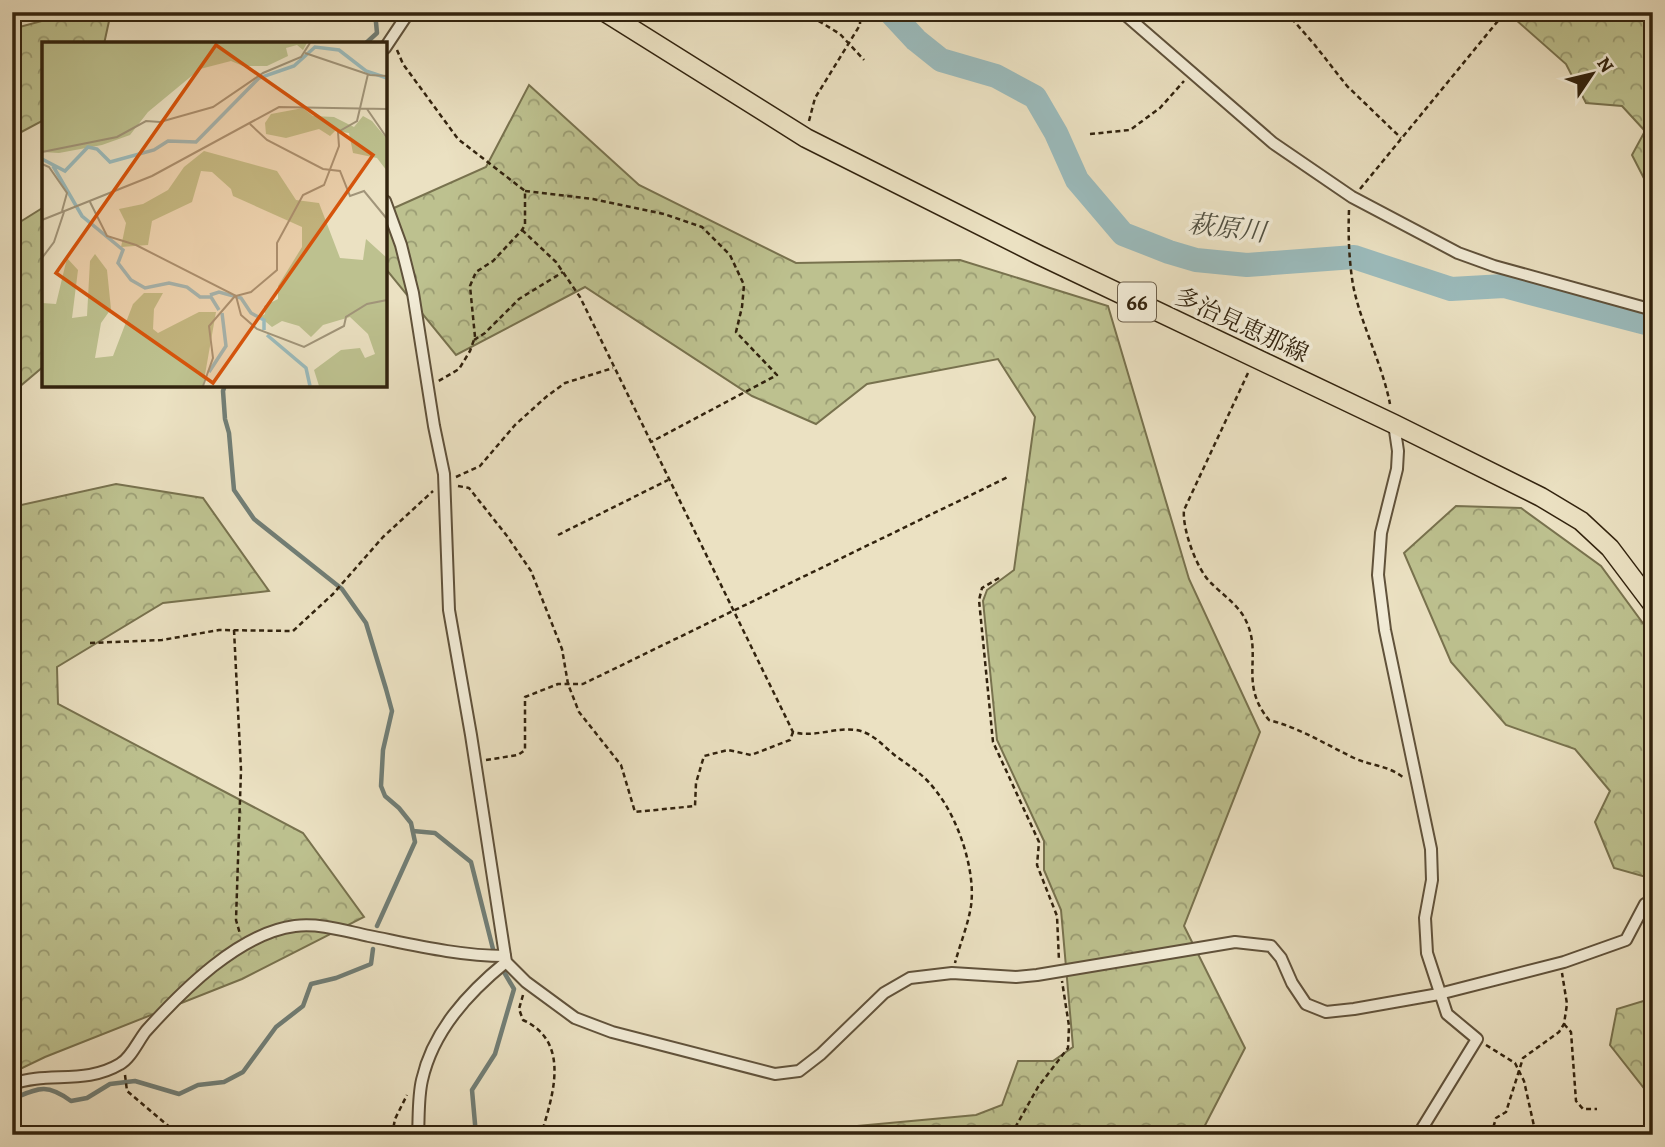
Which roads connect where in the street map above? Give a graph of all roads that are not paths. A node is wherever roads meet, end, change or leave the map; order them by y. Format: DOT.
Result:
graph roads {
  1 [pos="409,12"];
  2 [pos="605,12"];
  3 [pos="1122,12"];
  4 [pos="387,45"];
  5 [pos="387,206"];
  6 [pos="1653,310"];
  7 [pos="1394,424"];
  8 [pos="1653,605"];
  9 [pos="1653,900"];
  10 [pos="506,959"];
  11 [pos="1439,994"];
  12 [pos="12,1084"];
  13 [pos="418,1135"];
  14 [pos="1418,1135"];
  1 -- 4 [label="street"];
  2 -- 7 [label="main road, 多治見恵那線 / 66"];
  3 -- 6 [label="street"];
  5 -- 10 [label="street"];
  7 -- 8 [label="main road, 多治見恵那線 / 66"];
  7 -- 11 [label="street"];
  9 -- 11 [label="street"];
  10 -- 11 [label="street"];
  10 -- 12 [label="street"];
  10 -- 13 [label="street"];
  11 -- 14 [label="street"];
}
